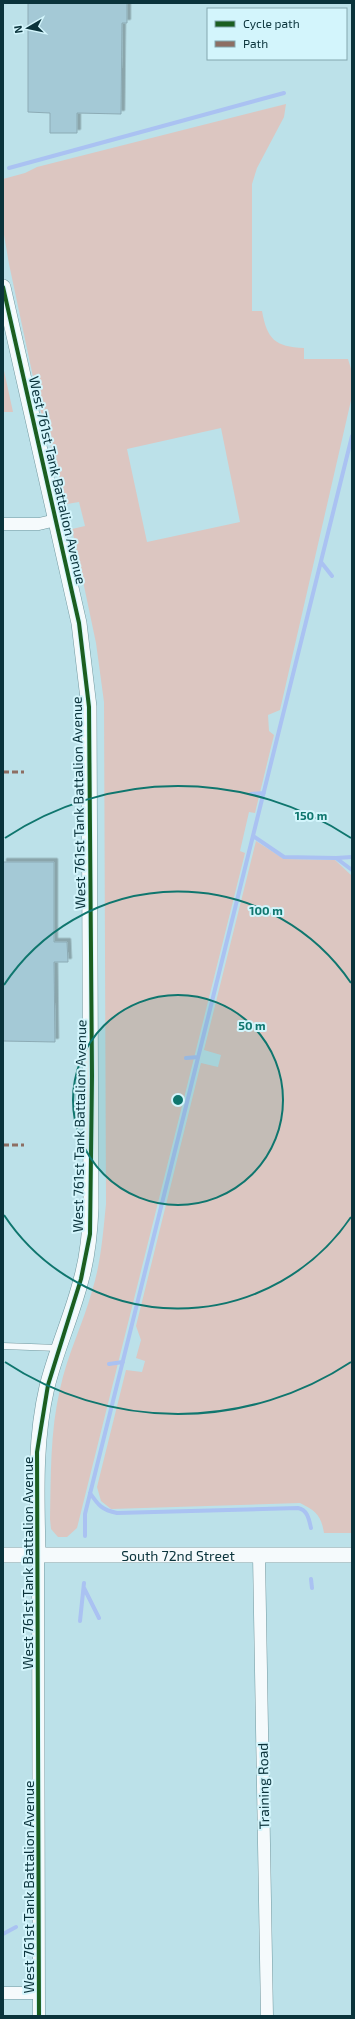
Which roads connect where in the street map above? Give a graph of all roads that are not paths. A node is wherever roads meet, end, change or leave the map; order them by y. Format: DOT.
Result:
graph roads {
  1 [pos="3,287"];
  2 [pos="56,520"];
  3 [pos="3,524"];
  4 [pos="3,1346"];
  5 [pos="58,1348"];
  6 [pos="3,1555"];
  7 [pos="38,1555"];
  8 [pos="352,1555"];
  9 [pos="259,1556"];
  10 [pos="3,1993"];
  11 [pos="39,1993"];
  12 [pos="39,2016"];
  13 [pos="267,2016"];
  1 -- 2 [label="street, West 761st Tank Battalion Avenue"];
  2 -- 3 [label="street"];
  2 -- 5 [label="street, West 761st Tank Battalion Avenue"];
  4 -- 5 [label="lane"];
  5 -- 7 [label="street, West 761st Tank Battalion Avenue"];
  6 -- 7 [label="street, South 72nd Street"];
  7 -- 9 [label="street, South 72nd Street"];
  7 -- 11 [label="street, West 761st Tank Battalion Avenue"];
  8 -- 9 [label="street, South 72nd Street"];
  9 -- 13 [label="street, Training Road"];
  10 -- 11 [label="street"];
  11 -- 12 [label="street, West 761st Tank Battalion Avenue"];
}
